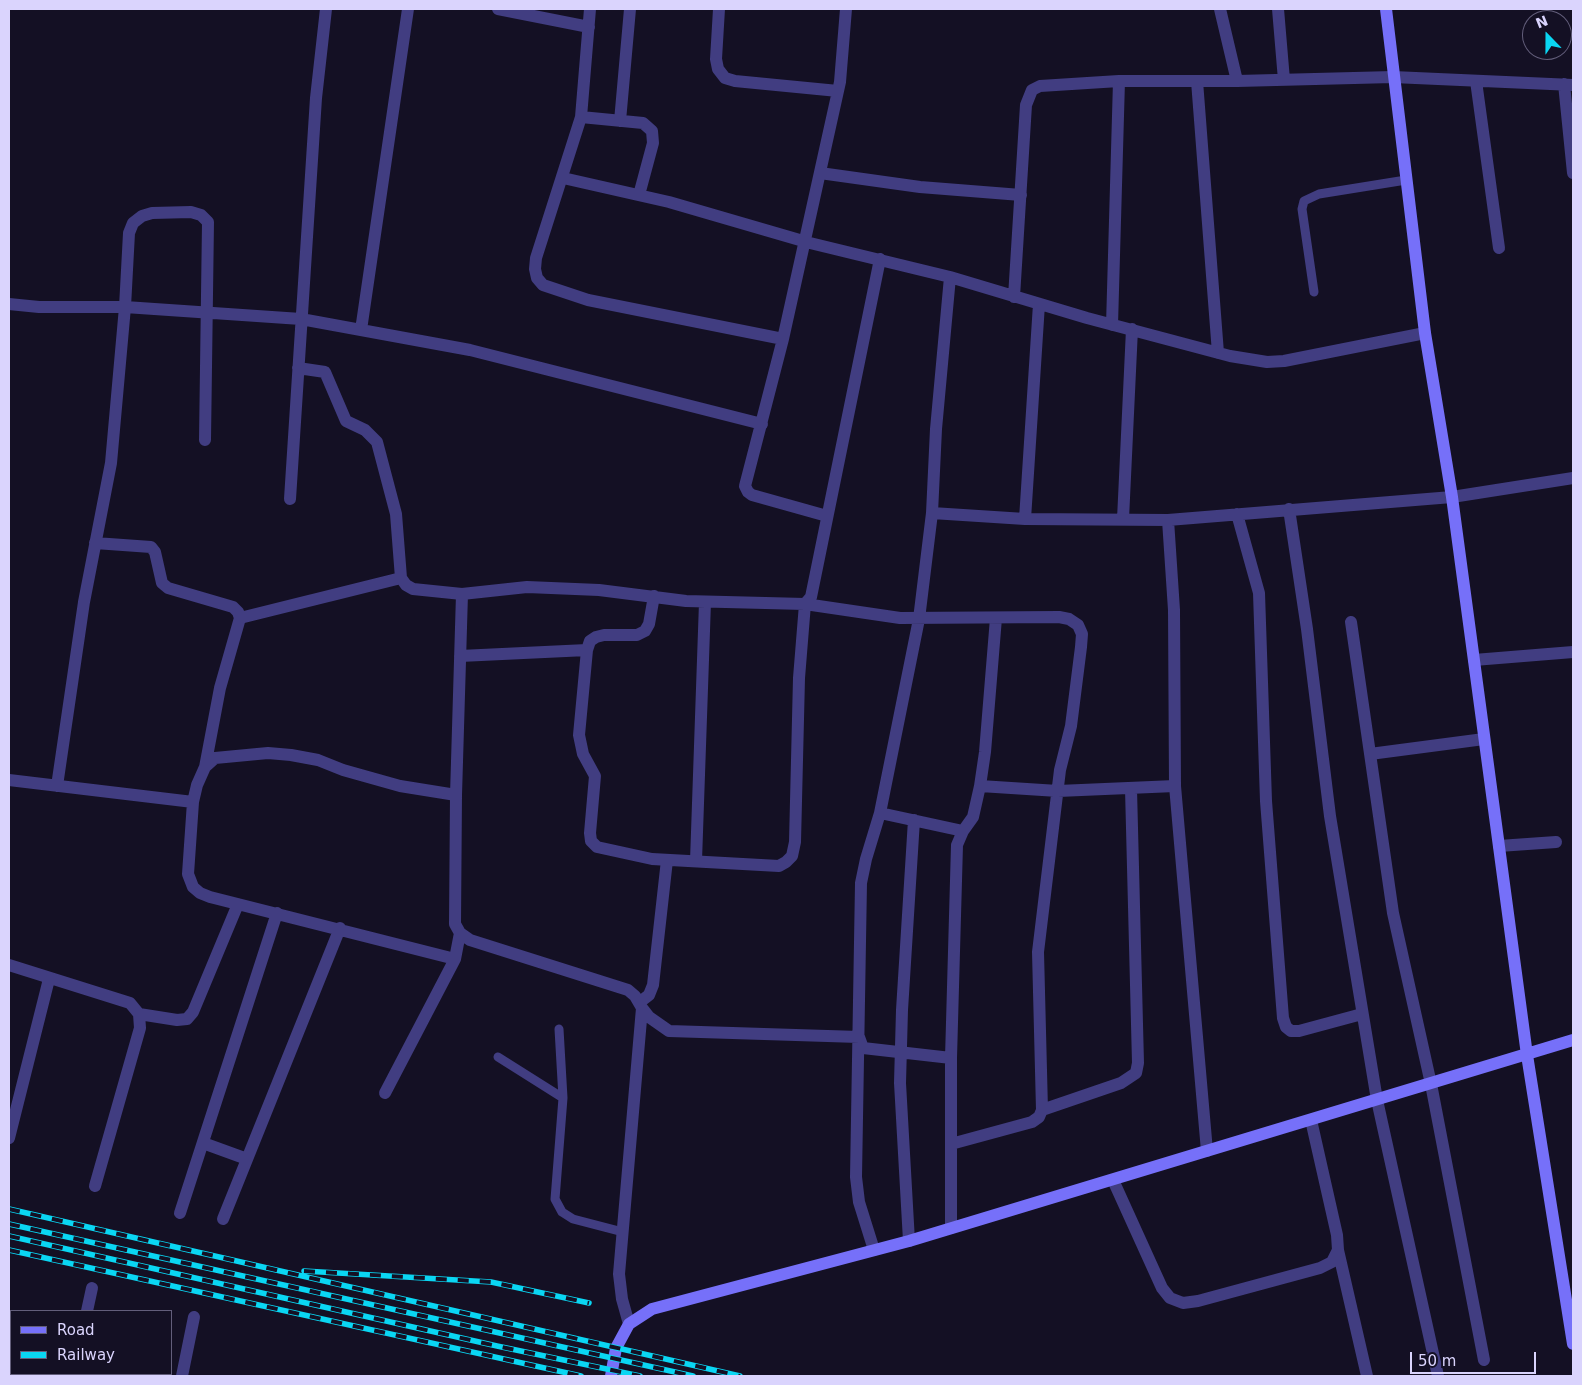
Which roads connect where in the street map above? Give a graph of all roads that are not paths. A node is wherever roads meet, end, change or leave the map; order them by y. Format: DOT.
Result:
graph roads {
  1 [pos="326,9"];
  2 [pos="408,9"];
  3 [pos="498,9"];
  4 [pos="590,9"];
  5 [pos="630,9"];
  6 [pos="719,9"];
  7 [pos="846,9"];
  8 [pos="1220,9"];
  9 [pos="1278,9"];
  10 [pos="1386,9"];
  11 [pos="589,26"];
  12 [pos="1393,77"];
  13 [pos="1284,80"];
  14 [pos="1119,81"];
  15 [pos="1198,81"];
  16 [pos="1237,81"];
  17 [pos="1476,81"];
  18 [pos="1569,85"];
  19 [pos="838,91"];
  20 [pos="581,117"];
  21 [pos="620,121"];
  22 [pos="820,173"];
  23 [pos="1573,173"];
  24 [pos="563,178"];
  25 [pos="1406,180"];
  26 [pos="639,195"];
  27 [pos="1021,195"];
  28 [pos="804,241"];
  29 [pos="1499,248"];
  30 [pos="880,259"];
  31 [pos="950,277"];
  32 [pos="1314,292"];
  33 [pos="1014,297"];
  34 [pos="9,304"];
  35 [pos="1039,304"];
  36 [pos="125,307"];
  37 [pos="205,311"];
  38 [pos="301,319"];
  39 [pos="1112,324"];
  40 [pos="1132,329"];
  41 [pos="361,330"];
  42 [pos="1425,333"];
  43 [pos="783,339"];
  44 [pos="1218,353"];
  45 [pos="298,368"];
  46 [pos="762,424"];
  47 [pos="205,440"];
  48 [pos="1573,478"];
  49 [pos="1452,497"];
  50 [pos="290,499"];
  51 [pos="1289,509"];
  52 [pos="932,513"];
  53 [pos="1237,514"];
  54 [pos="827,516"];
  55 [pos="1025,518"];
  56 [pos="1123,519"];
  57 [pos="1168,520"];
  58 [pos="95,543"];
  59 [pos="401,578"];
  60 [pos="462,594"];
  61 [pos="654,596"];
  62 [pos="705,602"];
  63 [pos="805,604"];
  64 [pos="240,618"];
  65 [pos="918,618"];
  66 [pos="996,618"];
  67 [pos="1351,622"];
  68 [pos="587,650"];
  69 [pos="1573,652"];
  70 [pos="460,656"];
  71 [pos="1474,660"];
  72 [pos="1484,739"];
  73 [pos="1370,754"];
  74 [pos="205,767"];
  75 [pos="9,780"];
  76 [pos="57,786"];
  77 [pos="980,786"];
  78 [pos="1175,786"];
  79 [pos="1131,788"];
  80 [pos="1058,791"];
  81 [pos="456,795"];
  82 [pos="192,802"];
  83 [pos="880,812"];
  84 [pos="914,820"];
  85 [pos="963,831"];
  86 [pos="1556,842"];
  87 [pos="1499,846"];
  88 [pos="667,860"];
  89 [pos="696,861"];
  90 [pos="238,904"];
  91 [pos="277,913"];
  92 [pos="340,928"];
  93 [pos="460,933"];
  94 [pos="455,959"];
  95 [pos="9,964"];
  96 [pos="50,979"];
  97 [pos="641,1005"];
  98 [pos="139,1014"];
  99 [pos="1362,1014"];
  100 [pos="559,1029"];
  101 [pos="858,1037"];
  102 [pos="1573,1040"];
  103 [pos="902,1052"];
  104 [pos="1527,1055"];
  105 [pos="498,1058"];
  106 [pos="951,1058"];
  107 [pos="1431,1084"];
  108 [pos="386,1093"];
  109 [pos="563,1098"];
  110 [pos="1377,1100"];
  111 [pos="1042,1110"];
  112 [pos="1311,1120"];
  113 [pos="9,1138"];
  114 [pos="202,1143"];
  115 [pos="951,1144"];
  116 [pos="1207,1151"];
  117 [pos="247,1159"];
  118 [pos="1113,1180"];
  119 [pos="95,1186"];
  120 [pos="180,1213"];
  121 [pos="223,1219"];
  122 [pos="951,1228"];
  123 [pos="623,1232"];
  124 [pos="909,1241"];
  125 [pos="874,1250"];
  126 [pos="1338,1250"];
  127 [pos="1568,1278"];
  128 [pos="92,1288"];
  129 [pos="87,1310"];
  130 [pos="194,1317"];
  131 [pos="629,1324"];
  132 [pos="1573,1344"];
  133 [pos="1484,1360"];
  134 [pos="182,1376"];
  135 [pos="611,1376"];
  136 [pos="1367,1376"];
  137 [pos="1438,1376"];
  1 -- 38 [label="street"];
  2 -- 41 [label="street"];
  3 -- 11 [label="street"];
  4 -- 11 [label="street"];
  5 -- 21 [label="street"];
  6 -- 19 [label="street"];
  7 -- 19 [label="street"];
  8 -- 16 [label="street"];
  9 -- 13 [label="street"];
  10 -- 12 [label="street"];
  11 -- 20 [label="street"];
  12 -- 13 [label="street"];
  12 -- 17 [label="street"];
  12 -- 25 [label="street"];
  13 -- 16 [label="street"];
  14 -- 15 [label="street"];
  14 -- 27 [label="street"];
  14 -- 39 [label="street"];
  15 -- 16 [label="street"];
  15 -- 44 [label="street"];
  17 -- 18 [label="street"];
  17 -- 29 [label="street"];
  18 -- 23 [label="street"];
  19 -- 22 [label="street"];
  20 -- 21 [label="street"];
  20 -- 24 [label="street"];
  21 -- 26 [label="street"];
  22 -- 27 [label="street"];
  22 -- 28 [label="street"];
  24 -- 26 [label="street"];
  24 -- 43 [label="street"];
  25 -- 32 [label="lane"];
  25 -- 42 [label="street"];
  26 -- 28 [label="street"];
  27 -- 33 [label="street"];
  28 -- 30 [label="street"];
  28 -- 43 [label="street"];
  30 -- 31 [label="street"];
  30 -- 54 [label="street"];
  31 -- 33 [label="street"];
  31 -- 52 [label="street"];
  33 -- 35 [label="street"];
  34 -- 36 [label="street"];
  35 -- 39 [label="street"];
  35 -- 55 [label="street"];
  36 -- 37 [label="street"];
  36 -- 37 [label="street"];
  36 -- 58 [label="street"];
  37 -- 38 [label="street"];
  37 -- 47 [label="street"];
  38 -- 41 [label="street"];
  38 -- 45 [label="street"];
  39 -- 40 [label="street"];
  40 -- 44 [label="street"];
  40 -- 56 [label="street"];
  41 -- 46 [label="street"];
  42 -- 44 [label="street"];
  42 -- 49 [label="street"];
  43 -- 46 [label="street"];
  45 -- 50 [label="street"];
  45 -- 59 [label="street"];
  46 -- 54 [label="street"];
  48 -- 49 [label="street"];
  49 -- 51 [label="street"];
  49 -- 71 [label="street"];
  51 -- 53 [label="street"];
  51 -- 99 [label="street"];
  52 -- 55 [label="street"];
  52 -- 65 [label="street"];
  53 -- 57 [label="street"];
  53 -- 99 [label="street"];
  54 -- 63 [label="street"];
  55 -- 56 [label="street"];
  56 -- 57 [label="street"];
  57 -- 78 [label="street"];
  58 -- 64 [label="street"];
  58 -- 76 [label="street"];
  59 -- 60 [label="street"];
  59 -- 64 [label="street"];
  60 -- 61 [label="street"];
  60 -- 70 [label="street"];
  61 -- 62 [label="street"];
  61 -- 68 [label="street"];
  62 -- 63 [label="street"];
  62 -- 89 [label="street"];
  63 -- 65 [label="street"];
  63 -- 89 [label="street"];
  64 -- 74 [label="street"];
  65 -- 66 [label="street"];
  65 -- 83 [label="street"];
  66 -- 77 [label="street"];
  66 -- 80 [label="street"];
  67 -- 73 [label="street"];
  68 -- 70 [label="street"];
  68 -- 88 [label="street"];
  69 -- 71 [label="street"];
  70 -- 81 [label="street"];
  71 -- 72 [label="street"];
  72 -- 73 [label="street"];
  72 -- 87 [label="street"];
  73 -- 107 [label="street"];
  74 -- 81 [label="street"];
  74 -- 82 [label="street"];
  75 -- 76 [label="street"];
  76 -- 82 [label="street"];
  77 -- 80 [label="street"];
  77 -- 85 [label="street"];
  78 -- 79 [label="street"];
  78 -- 116 [label="street"];
  79 -- 80 [label="street"];
  79 -- 111 [label="street"];
  80 -- 111 [label="street"];
  81 -- 93 [label="street"];
  82 -- 90 [label="street"];
  83 -- 84 [label="street"];
  83 -- 101 [label="street"];
  84 -- 85 [label="street"];
  84 -- 103 [label="street"];
  85 -- 106 [label="street"];
  86 -- 87 [label="street"];
  87 -- 104 [label="street"];
  88 -- 89 [label="street"];
  88 -- 97 [label="street"];
  90 -- 91 [label="street"];
  90 -- 98 [label="street"];
  91 -- 92 [label="street"];
  91 -- 114 [label="street"];
  92 -- 94 [label="street"];
  92 -- 117 [label="street"];
  93 -- 94 [label="street"];
  93 -- 97 [label="street"];
  94 -- 108 [label="street"];
  95 -- 96 [label="street"];
  96 -- 98 [label="street"];
  96 -- 113 [label="street"];
  97 -- 101 [label="street"];
  97 -- 123 [label="street"];
  98 -- 119 [label="street"];
  99 -- 110 [label="street"];
  100 -- 109 [label="lane"];
  101 -- 103 [label="street"];
  101 -- 125 [label="street"];
  102 -- 104 [label="street"];
  103 -- 106 [label="street"];
  103 -- 124 [label="street"];
  104 -- 107 [label="street"];
  104 -- 127 [label="street"];
  105 -- 109 [label="lane"];
  106 -- 115 [label="street"];
  107 -- 110 [label="street"];
  107 -- 133 [label="street"];
  109 -- 123 [label="lane"];
  110 -- 112 [label="street"];
  110 -- 137 [label="street"];
  111 -- 115 [label="street"];
  112 -- 116 [label="street"];
  112 -- 126 [label="street"];
  114 -- 117 [label="street"];
  114 -- 120 [label="street"];
  115 -- 122 [label="street"];
  116 -- 118 [label="street"];
  117 -- 121 [label="street"];
  118 -- 122 [label="street"];
  118 -- 126 [label="street"];
  122 -- 124 [label="street"];
  123 -- 131 [label="street"];
  124 -- 125 [label="street"];
  125 -- 131 [label="street"];
  126 -- 136 [label="street"];
  127 -- 132 [label="street"];
  128 -- 129 [label="street"];
  130 -- 134 [label="street"];
  131 -- 135 [label="street"];
}
